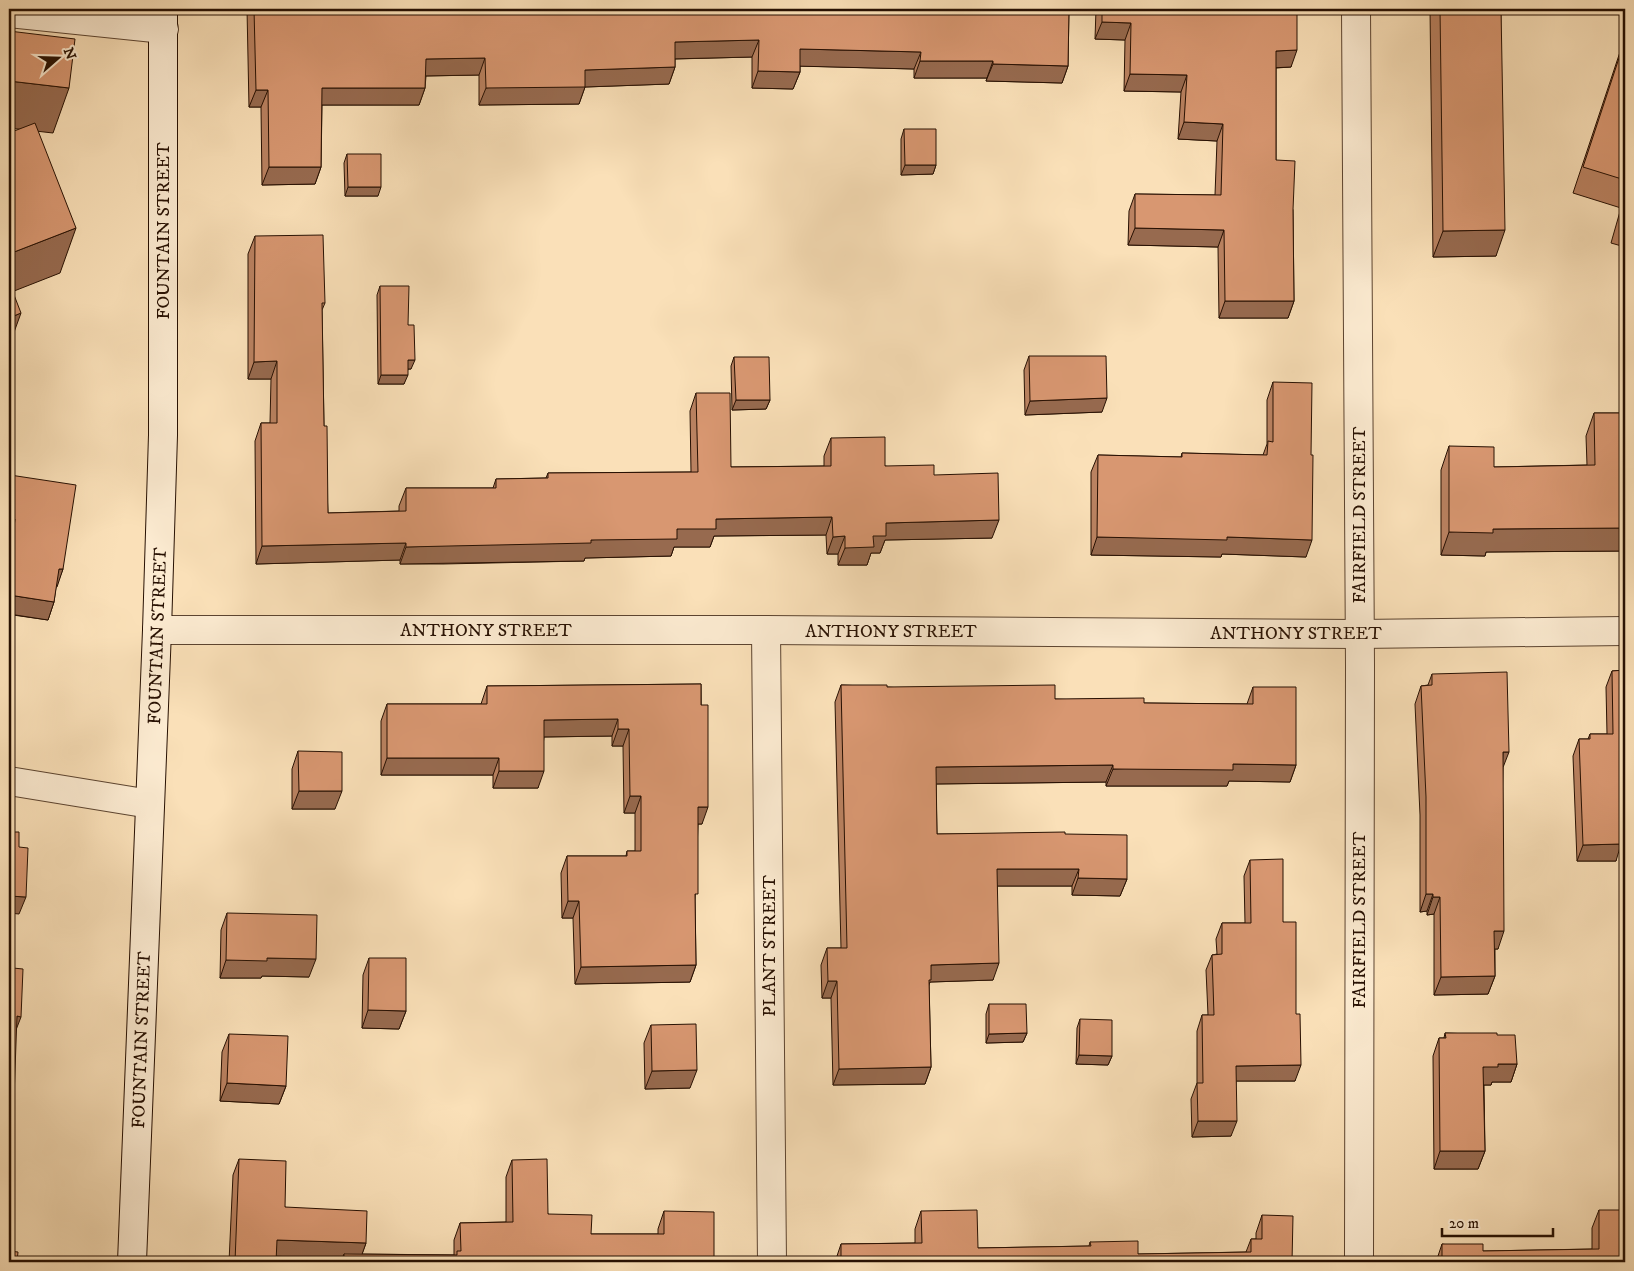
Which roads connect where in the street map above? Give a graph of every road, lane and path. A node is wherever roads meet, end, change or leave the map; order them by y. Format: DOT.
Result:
graph roads {
  1 [pos="1356,9"];
  2 [pos="9,14"];
  3 [pos="163,19"];
  4 [pos="157,630"];
  5 [pos="766,630"];
  6 [pos="1625,631"];
  7 [pos="1359,634"];
  8 [pos="9,781"];
  9 [pos="150,804"];
  10 [pos="132,1262"];
  11 [pos="772,1262"];
  12 [pos="1359,1262"];
  1 -- 7 [label="street, FAIRFIELD STREET"];
  2 -- 3 [label="street"];
  3 -- 4 [label="street, FOUNTAIN STREET"];
  4 -- 5 [label="street, ANTHONY STREET"];
  4 -- 9 [label="street, FOUNTAIN STREET"];
  5 -- 7 [label="street, ANTHONY STREET"];
  5 -- 11 [label="street, PLANT STREET"];
  6 -- 7 [label="street, ANTHONY STREET"];
  7 -- 12 [label="street, FAIRFIELD STREET"];
  8 -- 9 [label="street"];
  9 -- 10 [label="street, FOUNTAIN STREET"];
}
